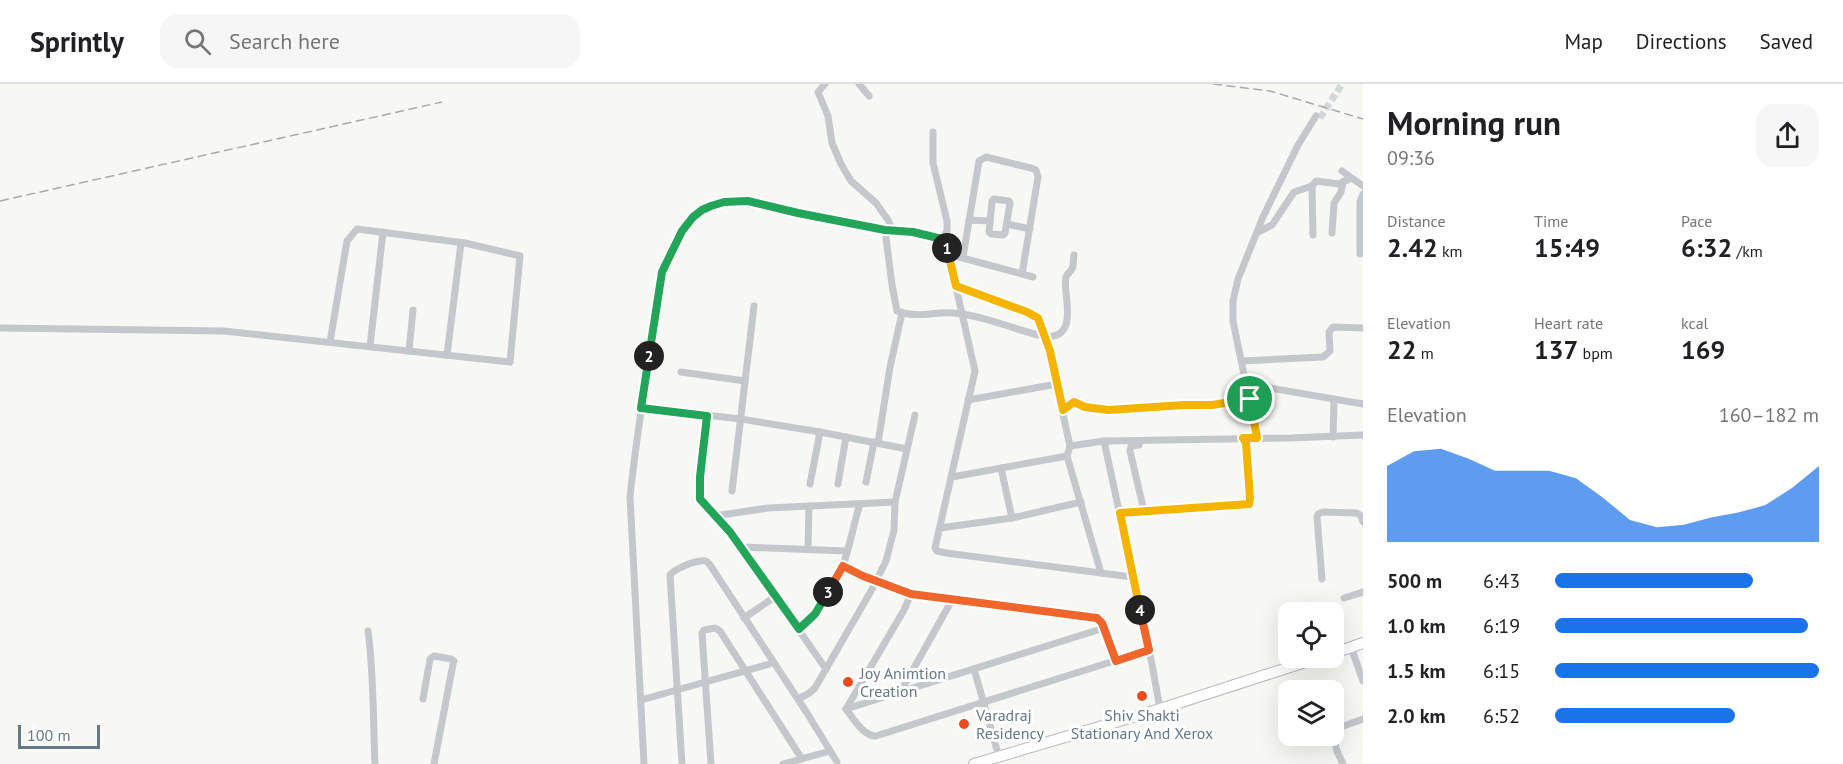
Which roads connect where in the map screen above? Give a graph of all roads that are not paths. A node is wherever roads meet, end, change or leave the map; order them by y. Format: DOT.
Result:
graph roads {
  1 [pos="825,84"];
  2 [pos="859,84"];
  3 [pos="869,96"];
  4 [pos="1318,117"];
  5 [pos="933,132"];
  6 [pos="1342,171"];
  7 [pos="1351,178"];
  8 [pos="1343,182"];
  9 [pos="1312,186"];
  10 [pos="1363,186"];
  11 [pos="1363,194"];
  12 [pos="969,220"];
  13 [pos="990,221"];
  14 [pos="1007,224"];
  15 [pos="1030,229"];
  16 [pos="889,230"];
  17 [pos="383,232"];
  18 [pos="1332,233"];
  19 [pos="1257,234"];
  20 [pos="1313,235"];
  21 [pos="942,239"];
  22 [pos="462,243"];
  23 [pos="948,254"];
  24 [pos="1360,254"];
  25 [pos="1074,255"];
  26 [pos="963,257"];
  27 [pos="1022,274"];
  28 [pos="1033,277"];
  29 [pos="956,286"];
  30 [pos="754,306"];
  31 [pos="413,310"];
  32 [pos="902,313"];
  33 [pos="963,314"];
  34 [pos="0,328"];
  35 [pos="1363,328"];
  36 [pos="1046,337"];
  37 [pos="330,342"];
  38 [pos="370,346"];
  39 [pos="409,351"];
  40 [pos="447,355"];
  41 [pos="1242,361"];
  42 [pos="681,372"];
  43 [pos="745,381"];
  44 [pos="1057,384"];
  45 [pos="1246,384"];
  46 [pos="1250,399"];
  47 [pos="1334,399"];
  48 [pos="968,400"];
  49 [pos="1363,404"];
  50 [pos="641,408"];
  51 [pos="1063,410"];
  52 [pos="915,415"];
  53 [pos="707,416"];
  54 [pos="741,419"];
  55 [pos="820,432"];
  56 [pos="1363,435"];
  57 [pos="846,437"];
  58 [pos="1333,437"];
  59 [pos="1243,438"];
  60 [pos="1257,438"];
  61 [pos="1104,441"];
  62 [pos="1216,441"];
  63 [pos="876,443"];
  64 [pos="1070,446"];
  65 [pos="907,449"];
  66 [pos="1067,456"];
  67 [pos="1001,468"];
  68 [pos="952,477"];
  69 [pos="866,482"];
  70 [pos="810,484"];
  71 [pos="838,484"];
  72 [pos="732,491"];
  73 [pos="896,502"];
  74 [pos="1081,502"];
  75 [pos="860,504"];
  76 [pos="809,506"];
  77 [pos="1144,511"];
  78 [pos="1120,513"];
  79 [pos="714,516"];
  80 [pos="1012,518"];
  81 [pos="1363,522"];
  82 [pos="940,528"];
  83 [pos="741,547"];
  84 [pos="808,549"];
  85 [pos="846,551"];
  86 [pos="843,566"];
  87 [pos="1101,573"];
  88 [pos="1132,577"];
  89 [pos="1322,579"];
  90 [pos="876,581"];
  91 [pos="1363,592"];
  92 [pos="911,594"];
  93 [pos="776,596"];
  94 [pos="1344,597"];
  95 [pos="952,600"];
  96 [pos="744,618"];
  97 [pos="1104,628"];
  98 [pos="799,629"];
  99 [pos="368,631"];
  100 [pos="1363,643"];
  101 [pos="1351,647"];
  102 [pos="1344,649"];
  103 [pos="1149,650"];
  104 [pos="1116,661"];
  105 [pos="773,663"];
  106 [pos="1288,668"];
  107 [pos="826,669"];
  108 [pos="974,669"];
  109 [pos="745,671"];
  110 [pos="1363,681"];
  111 [pos="705,682"];
  112 [pos="677,690"];
  113 [pos="902,691"];
  114 [pos="423,699"];
  115 [pos="798,699"];
  116 [pos="641,700"];
  117 [pos="984,703"];
  118 [pos="846,709"];
  119 [pos="1160,709"];
  120 [pos="1363,719"];
  121 [pos="1344,726"];
  122 [pos="1336,746"];
  123 [pos="830,751"];
  124 [pos="999,757"];
  125 [pos="802,759"];
  126 [pos="837,762"];
  127 [pos="375,764"];
  128 [pos="434,764"];
  129 [pos="644,764"];
  130 [pos="682,764"];
  131 [pos="711,764"];
  132 [pos="783,764"];
  133 [pos="974,764"];
  134 [pos="1343,764"];
  1 -- 16 [label="street"];
  2 -- 3 [label="street"];
  4 -- 19 [label="street"];
  5 -- 21 [label="street"];
  6 -- 7 [label="street"];
  7 -- 8 [label="street"];
  7 -- 10 [label="street"];
  8 -- 9 [label="street"];
  8 -- 18 [label="street"];
  9 -- 19 [label="street"];
  9 -- 20 [label="street"];
  11 -- 24 [label="street"];
  12 -- 13 [label="street"];
  12 -- 15 [label="street"];
  12 -- 26 [label="street"];
  13 -- 14 [label="street"];
  13 -- 14 [label="street"];
  14 -- 15 [label="street"];
  15 -- 27 [label="street"];
  16 -- 21 [label="street"];
  16 -- 32 [label="street"];
  16 -- 50 [label="street"];
  17 -- 22 [label="street"];
  17 -- 37 [label="street"];
  17 -- 38 [label="street"];
  19 -- 41 [label="street"];
  21 -- 23 [label="street"];
  22 -- 40 [label="street"];
  22 -- 40 [label="street"];
  23 -- 26 [label="street"];
  23 -- 29 [label="street"];
  25 -- 36 [label="street"];
  26 -- 27 [label="street"];
  27 -- 28 [label="street"];
  29 -- 33 [label="street"];
  29 -- 36 [label="street"];
  30 -- 43 [label="street"];
  31 -- 39 [label="street"];
  32 -- 33 [label="street"];
  32 -- 63 [label="street"];
  33 -- 36 [label="street"];
  33 -- 48 [label="street"];
  34 -- 37 [label="street"];
  35 -- 41 [label="street"];
  36 -- 44 [label="street"];
  37 -- 38 [label="street"];
  38 -- 39 [label="street"];
  39 -- 40 [label="street"];
  41 -- 45 [label="street"];
  42 -- 43 [label="street"];
  43 -- 54 [label="street"];
  44 -- 48 [label="street"];
  44 -- 51 [label="street"];
  45 -- 46 [label="street"];
  45 -- 47 [label="street"];
  46 -- 51 [label="street"];
  46 -- 60 [label="street"];
  47 -- 49 [label="street"];
  47 -- 58 [label="street"];
  48 -- 68 [label="street"];
  50 -- 53 [label="street"];
  50 -- 116 [label="street"];
  51 -- 64 [label="street"];
  52 -- 65 [label="street"];
  53 -- 54 [label="street"];
  53 -- 79 [label="street"];
  54 -- 55 [label="street"];
  54 -- 72 [label="street"];
  55 -- 57 [label="street"];
  55 -- 70 [label="street"];
  56 -- 58 [label="street"];
  57 -- 63 [label="street"];
  57 -- 71 [label="street"];
  58 -- 60 [label="street"];
  59 -- 60 [label="street"];
  59 -- 61 [label="street"];
  59 -- 77 [label="street"];
  61 -- 64 [label="street"];
  61 -- 78 [label="street"];
  62 -- 77 [label="street"];
  63 -- 65 [label="street"];
  63 -- 69 [label="street"];
  64 -- 66 [label="street"];
  65 -- 73 [label="street"];
  66 -- 67 [label="street"];
  66 -- 74 [label="street"];
  67 -- 68 [label="street"];
  67 -- 80 [label="street"];
  68 -- 82 [label="street"];
  73 -- 75 [label="street"];
  73 -- 90 [label="street"];
  74 -- 80 [label="street"];
  74 -- 87 [label="street"];
  75 -- 76 [label="street"];
  75 -- 85 [label="street"];
  76 -- 79 [label="street"];
  76 -- 84 [label="street"];
  77 -- 78 [label="street"];
  78 -- 88 [label="street"];
  79 -- 83 [label="street"];
  80 -- 82 [label="street"];
  81 -- 89 [label="street"];
  82 -- 87 [label="street"];
  83 -- 84 [label="street"];
  83 -- 93 [label="street"];
  84 -- 85 [label="street"];
  85 -- 86 [label="street"];
  86 -- 90 [label="street"];
  86 -- 98 [label="street"];
  87 -- 88 [label="street"];
  88 -- 103 [label="street"];
  90 -- 92 [label="street"];
  90 -- 107 [label="street"];
  91 -- 94 [label="street"];
  92 -- 95 [label="street"];
  92 -- 118 [label="street"];
  93 -- 96 [label="street"];
  93 -- 98 [label="street"];
  95 -- 97 [label="street"];
  95 -- 113 [label="street"];
  96 -- 105 [label="street"];
  96 -- 112 [label="street"];
  97 -- 104 [label="street"];
  97 -- 108 [label="street"];
  98 -- 107 [label="street"];
  99 -- 127 [label="street"];
  100 -- 101 [label="highway"];
  101 -- 102 [label="highway"];
  101 -- 110 [label="street"];
  103 -- 104 [label="street"];
  103 -- 119 [label="street"];
  104 -- 117 [label="street"];
  105 -- 109 [label="street"];
  105 -- 115 [label="street"];
  106 -- 119 [label="highway"];
  107 -- 115 [label="street"];
  108 -- 113 [label="street"];
  108 -- 117 [label="street"];
  109 -- 111 [label="street"];
  109 -- 111 [label="street"];
  109 -- 125 [label="street"];
  111 -- 112 [label="street"];
  111 -- 131 [label="street"];
  112 -- 116 [label="street"];
  112 -- 130 [label="street"];
  113 -- 118 [label="street"];
  114 -- 128 [label="street"];
  115 -- 123 [label="street"];
  116 -- 129 [label="street"];
  117 -- 118 [label="street"];
  117 -- 124 [label="street"];
  119 -- 124 [label="highway"];
  120 -- 121 [label="street"];
  122 -- 134 [label="street"];
  123 -- 125 [label="street"];
  123 -- 126 [label="street"];
  124 -- 133 [label="highway"];
  125 -- 132 [label="street"];
}
